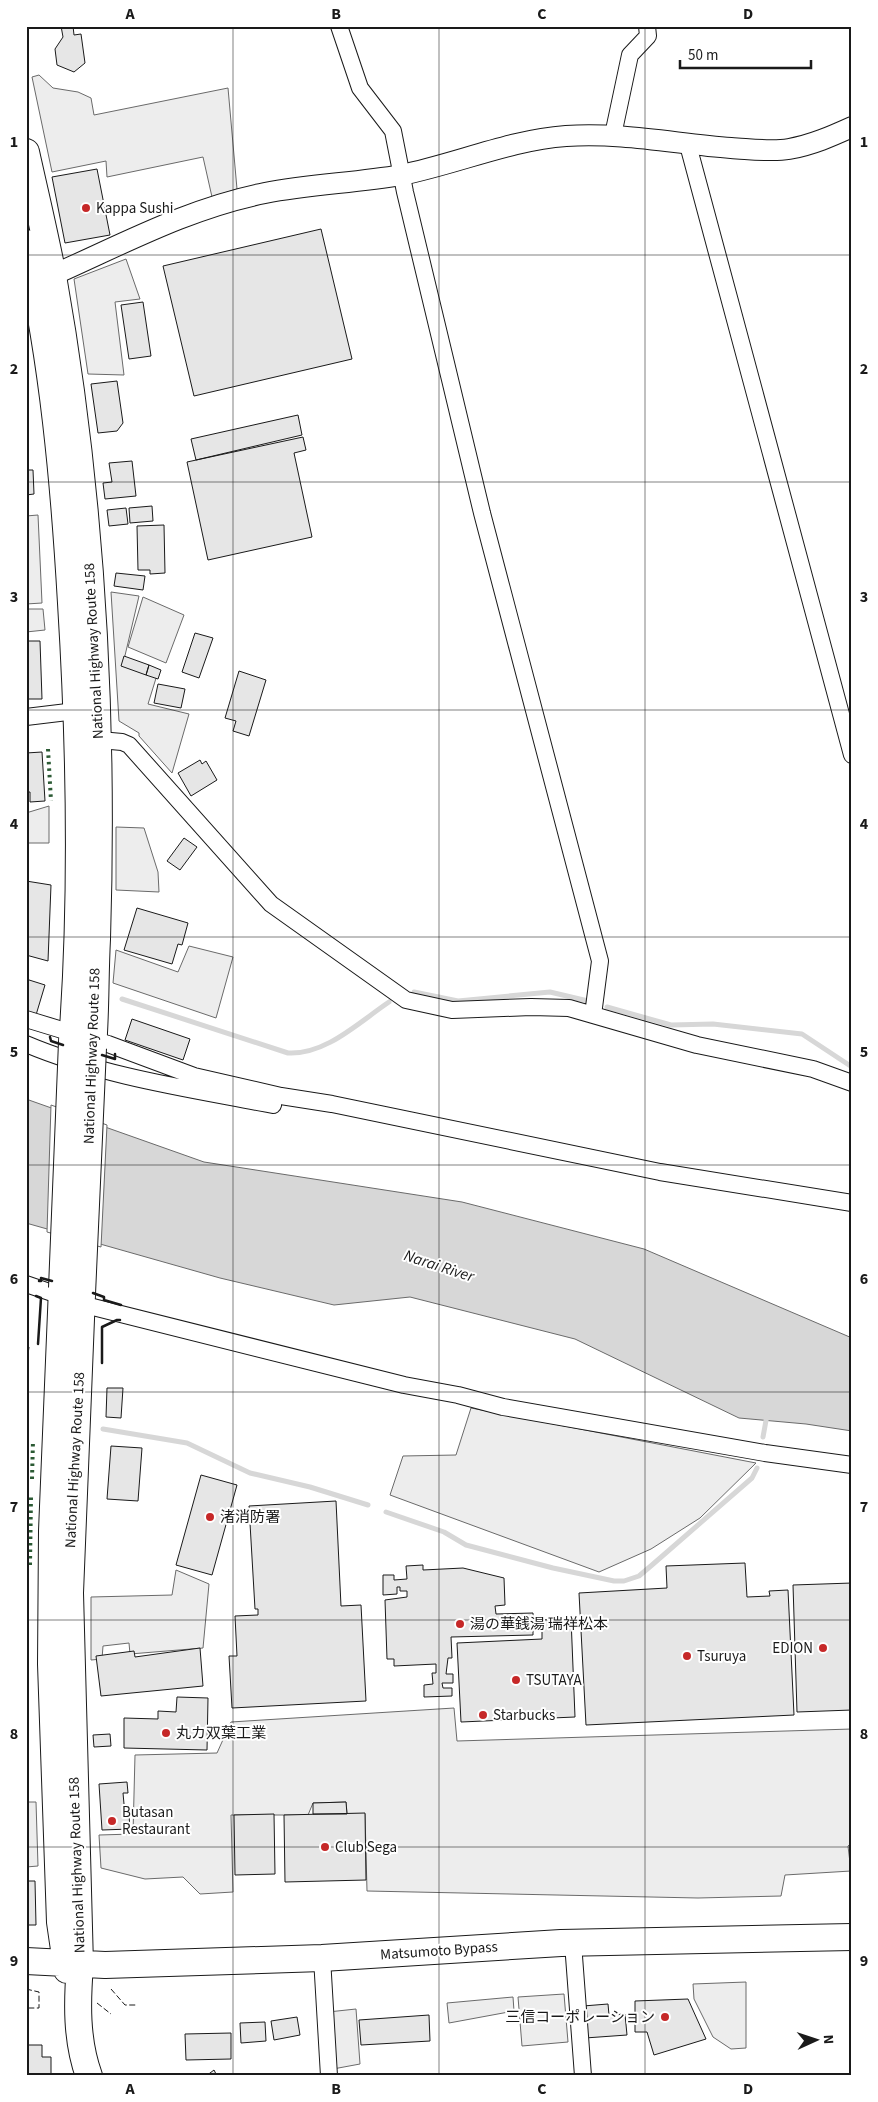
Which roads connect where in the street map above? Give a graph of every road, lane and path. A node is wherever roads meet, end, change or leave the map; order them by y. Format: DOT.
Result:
graph roads {
  1 [pos="339,26"];
  2 [pos="647,26"];
  3 [pos="852,127"];
  4 [pos="613,135"];
  5 [pos="688,145"];
  6 [pos="26,152"];
  7 [pos="401,174"];
  8 [pos="26,243"];
  9 [pos="37,273"];
  10 [pos="88,710"];
  11 [pos="26,717"];
  12 [pos="88,739"];
  13 [pos="852,755"];
  14 [pos="593,1014"];
  15 [pos="26,1019"];
  16 [pos="83,1042"];
  17 [pos="26,1044"];
  18 [pos="852,1083"];
  19 [pos="332,1104"];
  20 [pos="852,1203"];
  21 [pos="26,1284"];
  22 [pos="72,1295"];
  23 [pos="852,1465"];
  24 [pos="852,1936"];
  25 [pos="573,1943"];
  26 [pos="322,1958"];
  27 [pos="26,1961"];
  28 [pos="73,1964"];
  29 [pos="89,2076"];
  30 [pos="330,2076"];
  31 [pos="583,2076"];
  1 -- 7 [label="street"];
  2 -- 4 [label="street"];
  3 -- 5 [label="street"];
  4 -- 5 [label="street"];
  4 -- 7 [label="street"];
  5 -- 13 [label="street"];
  6 -- 9 [label="highway, National Highway Route 158"];
  7 -- 9 [label="street"];
  7 -- 14 [label="street"];
  8 -- 9 [label="highway, National Highway Route 158"];
  9 -- 10 [label="highway, National Highway Route 158"];
  10 -- 11 [label="street"];
  10 -- 12 [label="highway, National Highway Route 158"];
  12 -- 14 [label="street"];
  12 -- 16 [label="highway, National Highway Route 158"];
  14 -- 18 [label="street"];
  15 -- 16 [label="street"];
  16 -- 19 [label="street"];
  16 -- 22 [label="highway, National Highway Route 158, bridge"];
  17 -- 19 [label="street"];
  19 -- 20 [label="street"];
  21 -- 22 [label="street"];
  22 -- 23 [label="street"];
  22 -- 28 [label="highway, National Highway Route 158"];
  24 -- 25 [label="highway, Matsumoto Bypass"];
  25 -- 26 [label="highway, Matsumoto Bypass"];
  25 -- 31 [label="street"];
  26 -- 28 [label="highway, Matsumoto Bypass"];
  26 -- 30 [label="street"];
  27 -- 28 [label="highway, Matsumoto Bypass"];
  28 -- 29 [label="highway, National Highway Route 158"];
}
